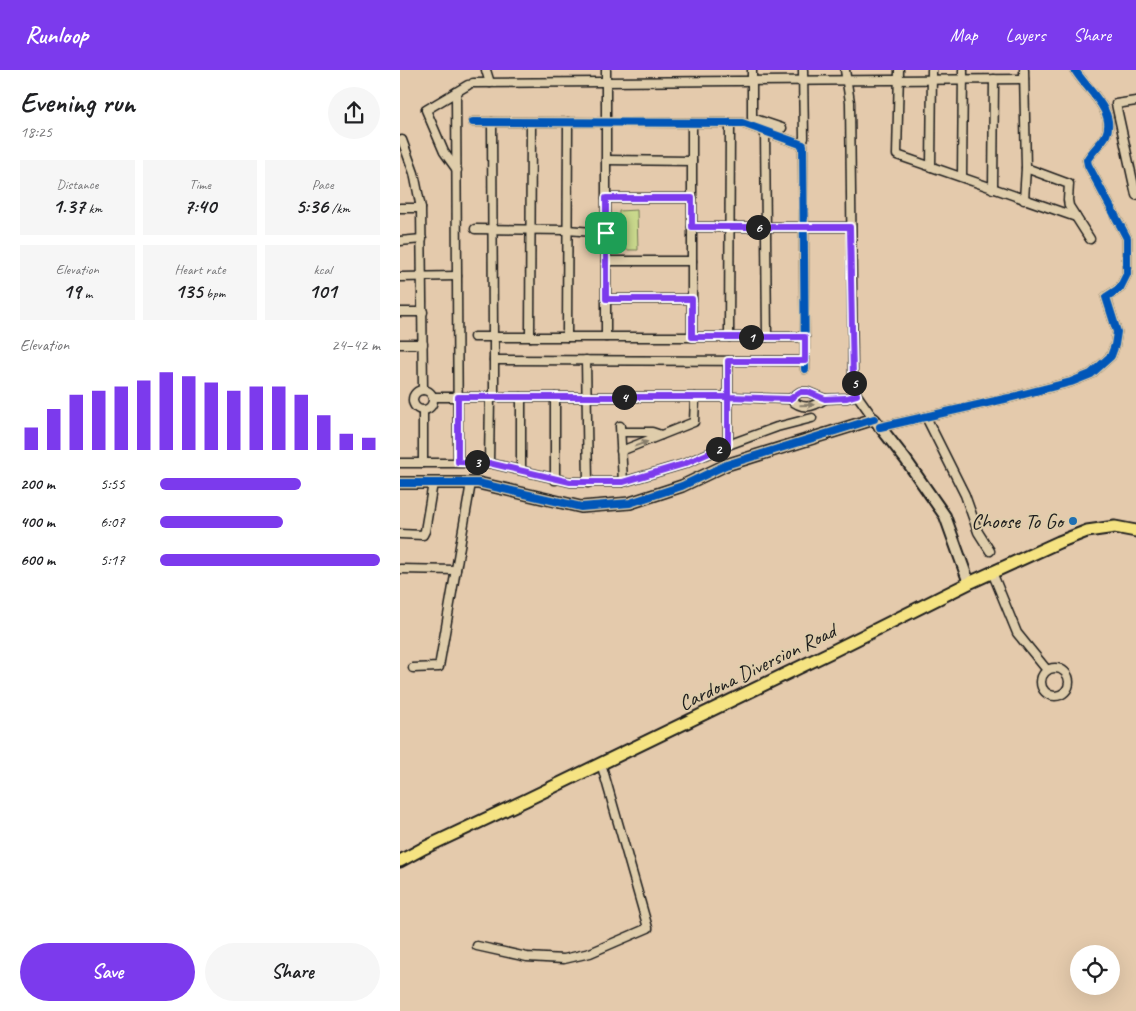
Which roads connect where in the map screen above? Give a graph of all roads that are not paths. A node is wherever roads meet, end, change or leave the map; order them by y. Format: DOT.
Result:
graph roads {
  1 [pos="486,70"];
  2 [pos="606,70"];
  3 [pos="752,70"];
  4 [pos="803,70"];
  5 [pos="845,70"];
  6 [pos="899,70"];
  7 [pos="932,70"];
  8 [pos="963,70"];
  9 [pos="1024,70"];
  10 [pos="1075,70"];
  11 [pos="899,79"];
  12 [pos="932,79"];
  13 [pos="963,79"];
  14 [pos="994,79"];
  15 [pos="1024,79"];
  16 [pos="848,80"];
  17 [pos="752,81"];
  18 [pos="803,81"];
  19 [pos="606,82"];
  20 [pos="490,83"];
  21 [pos="456,92"];
  22 [pos="1136,101"];
  23 [pos="473,122"];
  24 [pos="492,122"];
  25 [pos="530,122"];
  26 [pos="568,122"];
  27 [pos="606,122"];
  28 [pos="692,122"];
  29 [pos="730,123"];
  30 [pos="782,128"];
  31 [pos="765,131"];
  32 [pos="804,138"];
  33 [pos="402,140"];
  34 [pos="606,160"];
  35 [pos="692,161"];
  36 [pos="931,167"];
  37 [pos="1026,168"];
  38 [pos="457,170"];
  39 [pos="962,177"];
  40 [pos="993,189"];
  41 [pos="1136,196"];
  42 [pos="606,198"];
  43 [pos="692,198"];
  44 [pos="1024,200"];
  45 [pos="400,208"];
  46 [pos="421,208"];
  47 [pos="1076,217"];
  48 [pos="692,227"];
  49 [pos="729,227"];
  50 [pos="766,227"];
  51 [pos="804,227"];
  52 [pos="850,227"];
  53 [pos="475,230"];
  54 [pos="493,230"];
  55 [pos="531,230"];
  56 [pos="567,230"];
  57 [pos="606,233"];
  58 [pos="1090,239"];
  59 [pos="422,240"];
  60 [pos="400,241"];
  61 [pos="606,260"];
  62 [pos="692,261"];
  63 [pos="422,276"];
  64 [pos="457,276"];
  65 [pos="400,277"];
  66 [pos="606,299"];
  67 [pos="692,299"];
  68 [pos="400,312"];
  69 [pos="423,312"];
  70 [pos="474,337"];
  71 [pos="530,337"];
  72 [pos="567,337"];
  73 [pos="606,337"];
  74 [pos="692,337"];
  75 [pos="729,337"];
  76 [pos="767,337"];
  77 [pos="805,337"];
  78 [pos="493,340"];
  79 [pos="400,344"];
  80 [pos="423,344"];
  81 [pos="494,360"];
  82 [pos="586,360"];
  83 [pos="728,361"];
  84 [pos="423,390"];
  85 [pos="857,395"];
  86 [pos="433,397"];
  87 [pos="458,397"];
  88 [pos="492,397"];
  89 [pos="521,397"];
  90 [pos="555,397"];
  91 [pos="587,397"];
  92 [pos="695,397"];
  93 [pos="728,397"];
  94 [pos="790,399"];
  95 [pos="825,399"];
  96 [pos="423,410"];
  97 [pos="926,417"];
  98 [pos="812,418"];
  99 [pos="877,423"];
  100 [pos="661,435"];
  101 [pos="728,445"];
  102 [pos="621,451"];
  103 [pos="458,462"];
  104 [pos="400,463"];
  105 [pos="423,463"];
  106 [pos="489,463"];
  107 [pos="521,470"];
  108 [pos="555,480"];
  109 [pos="588,482"];
  110 [pos="623,482"];
  111 [pos="400,483"];
  112 [pos="434,483"];
  113 [pos="471,483"];
  114 [pos="1136,531"];
  115 [pos="400,534"];
  116 [pos="990,551"];
  117 [pos="400,569"];
  118 [pos="456,570"];
  119 [pos="992,572"];
  120 [pos="969,583"];
  121 [pos="413,668"];
  122 [pos="1047,670"];
  123 [pos="601,763"];
  124 [pos="400,861"];
  125 [pos="477,946"];
  1 -- 20 [label="street"];
  2 -- 19 [label="street"];
  3 -- 17 [label="street"];
  4 -- 18 [label="street"];
  5 -- 16 [label="street"];
  6 -- 11 [label="street"];
  7 -- 12 [label="street"];
  8 -- 13 [label="street"];
  9 -- 15 [label="street"];
  10 -- 97 [label="street"];
  11 -- 12 [label="street"];
  11 -- 16 [label="street"];
  11 -- 36 [label="street"];
  12 -- 13 [label="street"];
  12 -- 36 [label="street"];
  13 -- 14 [label="street"];
  13 -- 39 [label="street"];
  14 -- 15 [label="street"];
  14 -- 40 [label="street"];
  15 -- 37 [label="street"];
  16 -- 18 [label="street"];
  16 -- 52 [label="street"];
  17 -- 18 [label="street"];
  17 -- 19 [label="street"];
  17 -- 30 [label="street"];
  18 -- 32 [label="street"];
  19 -- 20 [label="street"];
  19 -- 27 [label="street"];
  20 -- 21 [label="street"];
  21 -- 38 [label="street"];
  21 -- 38 [label="street"];
  22 -- 41 [label="street"];
  23 -- 24 [label="street"];
  24 -- 25 [label="street"];
  24 -- 54 [label="street"];
  25 -- 26 [label="street"];
  25 -- 55 [label="street"];
  26 -- 27 [label="street"];
  26 -- 56 [label="street"];
  27 -- 28 [label="street"];
  27 -- 34 [label="street"];
  28 -- 29 [label="street"];
  28 -- 35 [label="street"];
  29 -- 31 [label="street"];
  29 -- 49 [label="street"];
  31 -- 50 [label="street"];
  31 -- 51 [label="street"];
  33 -- 46 [label="street"];
  34 -- 35 [label="street"];
  34 -- 42 [label="street"];
  35 -- 43 [label="street"];
  36 -- 39 [label="street"];
  37 -- 44 [label="street"];
  37 -- 47 [label="street"];
  38 -- 64 [label="street"];
  39 -- 40 [label="street"];
  40 -- 44 [label="street"];
  42 -- 43 [label="street"];
  42 -- 57 [label="street"];
  43 -- 48 [label="street"];
  44 -- 47 [label="street"];
  45 -- 46 [label="street"];
  46 -- 59 [label="street"];
  47 -- 58 [label="street"];
  48 -- 49 [label="street"];
  48 -- 62 [label="street"];
  49 -- 50 [label="street"];
  49 -- 75 [label="street"];
  50 -- 51 [label="street"];
  50 -- 76 [label="street"];
  51 -- 52 [label="street"];
  51 -- 77 [label="street"];
  52 -- 85 [label="street"];
  53 -- 54 [label="street"];
  54 -- 55 [label="street"];
  54 -- 78 [label="street"];
  55 -- 56 [label="street"];
  55 -- 71 [label="street"];
  56 -- 57 [label="street"];
  56 -- 72 [label="street"];
  57 -- 61 [label="street"];
  59 -- 60 [label="street"];
  59 -- 63 [label="street"];
  61 -- 62 [label="street"];
  61 -- 66 [label="street"];
  62 -- 67 [label="street"];
  63 -- 64 [label="street"];
  63 -- 65 [label="street"];
  63 -- 69 [label="street"];
  64 -- 87 [label="street"];
  66 -- 67 [label="street"];
  66 -- 73 [label="street"];
  67 -- 74 [label="street"];
  68 -- 69 [label="street"];
  69 -- 80 [label="street"];
  70 -- 78 [label="street"];
  71 -- 72 [label="street"];
  71 -- 78 [label="street"];
  72 -- 73 [label="street"];
  73 -- 74 [label="street"];
  74 -- 75 [label="street"];
  75 -- 76 [label="street"];
  76 -- 77 [label="street"];
  77 -- 83 [label="street"];
  78 -- 81 [label="street"];
  79 -- 80 [label="street"];
  80 -- 84 [label="street"];
  81 -- 82 [label="street"];
  81 -- 88 [label="street"];
  82 -- 83 [label="street"];
  82 -- 91 [label="street"];
  83 -- 93 [label="street"];
  84 -- 86 [label="street"];
  84 -- 96 [label="street"];
  85 -- 95 [label="street"];
  85 -- 99 [label="street"];
  86 -- 87 [label="street"];
  86 -- 96 [label="street"];
  87 -- 88 [label="street"];
  87 -- 103 [label="street"];
  88 -- 89 [label="street"];
  88 -- 106 [label="street"];
  89 -- 90 [label="street"];
  89 -- 107 [label="street"];
  90 -- 91 [label="street"];
  90 -- 108 [label="street"];
  91 -- 92 [label="street"];
  91 -- 109 [label="street"];
  92 -- 93 [label="street"];
  92 -- 100 [label="street"];
  93 -- 94 [label="street"];
  93 -- 101 [label="street"];
  94 -- 95 [label="street"];
  94 -- 95 [label="street, one-way"];
  96 -- 105 [label="street"];
  97 -- 99 [label="street"];
  97 -- 116 [label="street"];
  98 -- 101 [label="street"];
  99 -- 113 [label="street"];
  99 -- 120 [label="street"];
  102 -- 100 [label="street, one-way"];
  100 -- 102 [label="street"];
  101 -- 110 [label="street"];
  102 -- 110 [label="street"];
  103 -- 105 [label="street"];
  103 -- 106 [label="street"];
  104 -- 105 [label="street"];
  106 -- 107 [label="street"];
  107 -- 108 [label="street"];
  108 -- 109 [label="street"];
  109 -- 110 [label="street"];
  111 -- 112 [label="street"];
  112 -- 113 [label="street"];
  112 -- 115 [label="street"];
  113 -- 118 [label="street"];
  114 -- 119 [label="main road, Cardona Diversion Road"];
  117 -- 118 [label="street"];
  118 -- 121 [label="street"];
  119 -- 120 [label="main road, Cardona Diversion Road"];
  119 -- 122 [label="street"];
  120 -- 123 [label="main road, Cardona Diversion Road"];
  123 -- 124 [label="main road, Cardona Diversion Road"];
  123 -- 125 [label="street"];
}
